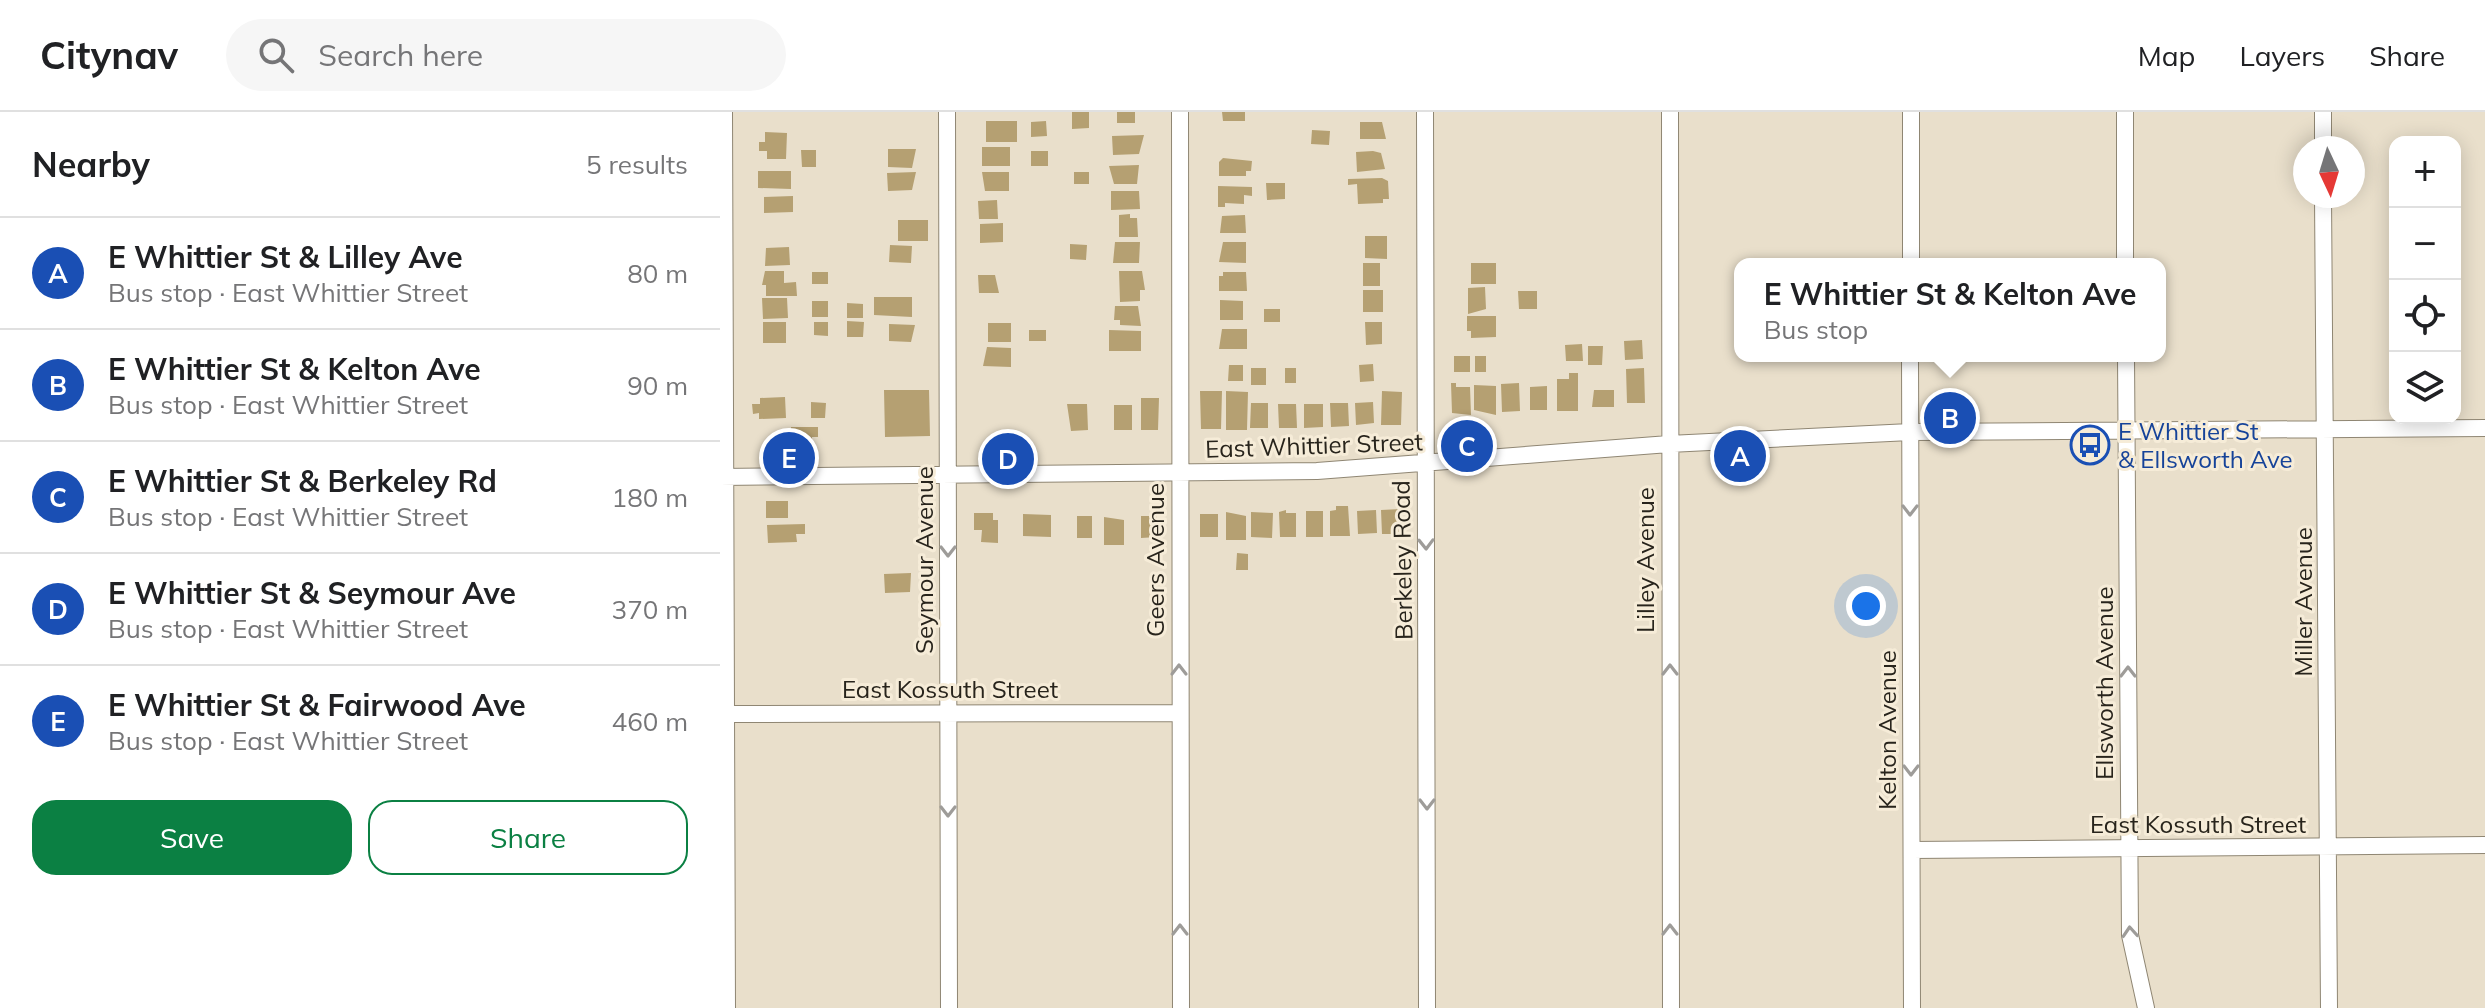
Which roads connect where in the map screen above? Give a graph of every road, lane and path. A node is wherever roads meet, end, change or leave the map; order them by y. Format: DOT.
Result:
graph roads {
  1 [pos="724,112"];
  2 [pos="947,112"];
  3 [pos="1180,112"];
  4 [pos="1425,112"];
  5 [pos="1670,112"];
  6 [pos="1911,112"];
  7 [pos="2125,112"];
  8 [pos="2323,112"];
  9 [pos="2323,136"];
  10 [pos="2323,208"];
  11 [pos="722,239"];
  12 [pos="1911,258"];
  13 [pos="2125,258"];
  14 [pos="1910,362"];
  15 [pos="2126,362"];
  16 [pos="2485,428"];
  17 [pos="2326,430"];
  18 [pos="1910,432"];
  19 [pos="2127,432"];
  20 [pos="1669,444"];
  21 [pos="1425,466"];
  22 [pos="947,473"];
  23 [pos="1179,473"];
  24 [pos="723,477"];
  25 [pos="948,713"];
  26 [pos="1180,713"];
  27 [pos="723,714"];
  28 [pos="2485,845"];
  29 [pos="2328,847"];
  30 [pos="2129,848"];
  31 [pos="1912,850"];
  32 [pos="727,1008"];
  33 [pos="949,1008"];
  34 [pos="1181,1008"];
  35 [pos="1427,1008"];
  36 [pos="1671,1008"];
  37 [pos="1912,1008"];
  38 [pos="2146,1008"];
  39 [pos="2329,1008"];
  1 -- 11 [label="street"];
  2 -- 22 [label="street, Seymour Avenue"];
  3 -- 23 [label="street, Geers Avenue"];
  4 -- 21 [label="street, Berkeley Road"];
  5 -- 20 [label="street, Lilley Avenue"];
  6 -- 12 [label="street"];
  7 -- 13 [label="street"];
  8 -- 9 [label="street"];
  10 -- 17 [label="street, Miller Avenue"];
  11 -- 24 [label="street"];
  14 -- 18 [label="street, Kelton Avenue"];
  15 -- 19 [label="street, Ellsworth Avenue"];
  16 -- 17 [label="street, East Whittier Street"];
  17 -- 19 [label="street, East Whittier Street"];
  17 -- 29 [label="street, Miller Avenue"];
  18 -- 19 [label="street, East Whittier Street"];
  18 -- 20 [label="street, East Whittier Street"];
  18 -- 31 [label="street, Kelton Avenue, one-way"];
  30 -- 19 [label="street, Ellsworth Avenue, one-way"];
  20 -- 21 [label="street, East Whittier Street"];
  36 -- 20 [label="street, Lilley Avenue, one-way"];
  21 -- 23 [label="street, East Whittier Street"];
  21 -- 35 [label="street, Berkeley Road, one-way"];
  22 -- 23 [label="street, East Whittier Street"];
  22 -- 24 [label="street, East Whittier Street"];
  22 -- 25 [label="street, Seymour Avenue, one-way"];
  26 -- 23 [label="street, Geers Avenue, one-way"];
  24 -- 27 [label="street"];
  25 -- 26 [label="street, East Kossuth Street"];
  25 -- 27 [label="street, East Kossuth Street"];
  25 -- 33 [label="street, Seymour Avenue, one-way"];
  34 -- 26 [label="street, Geers Avenue, one-way"];
  27 -- 32 [label="street"];
  28 -- 29 [label="street, East Kossuth Street"];
  29 -- 30 [label="street, East Kossuth Street"];
  29 -- 39 [label="street, Miller Avenue"];
  30 -- 31 [label="street, East Kossuth Street"];
  38 -- 30 [label="street, Ellsworth Avenue, one-way"];
  31 -- 37 [label="street, Kelton Avenue"];
}
